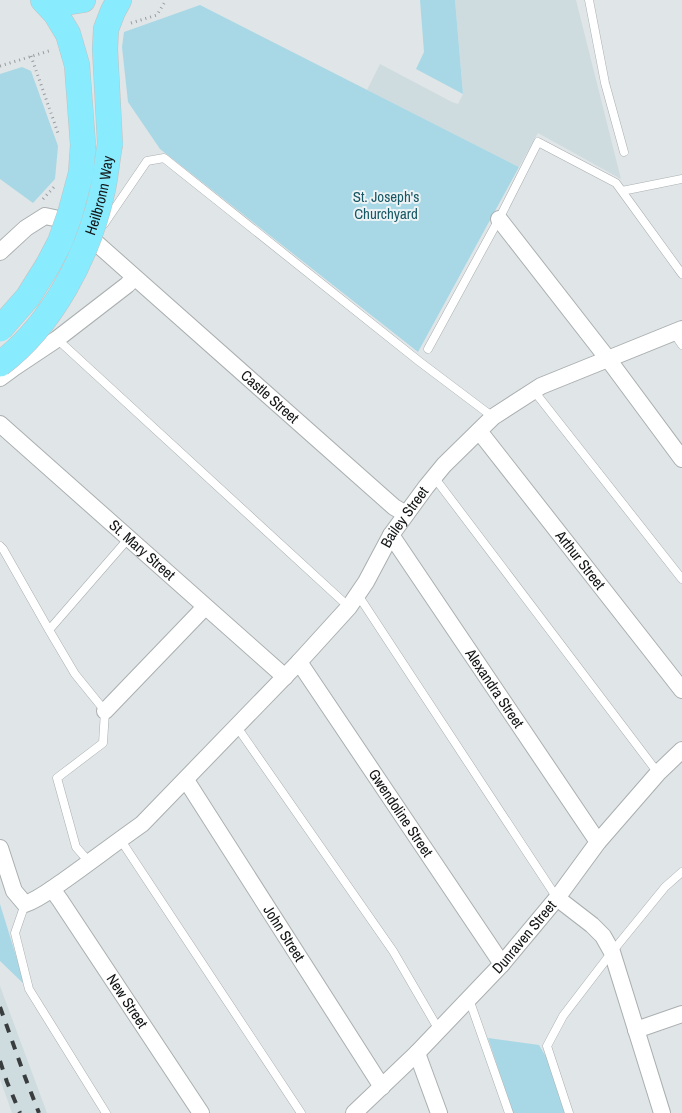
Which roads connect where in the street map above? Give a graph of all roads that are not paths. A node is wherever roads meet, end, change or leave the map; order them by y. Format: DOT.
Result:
graph roads {
  1 [pos="43,0"];
  2 [pos="52,0"];
  3 [pos="83,0"];
  4 [pos="119,0"];
  5 [pos="589,0"];
  6 [pos="624,152"];
  7 [pos="682,179"];
  8 [pos="622,191"];
  9 [pos="499,219"];
  10 [pos="93,240"];
  11 [pos="0,252"];
  12 [pos="682,274"];
  13 [pos="134,278"];
  14 [pos="0,329"];
  15 [pos="679,335"];
  16 [pos="57,339"];
  17 [pos="428,349"];
  18 [pos="0,355"];
  19 [pos="608,358"];
  20 [pos="7,365"];
  21 [pos="0,378"];
  22 [pos="534,391"];
  23 [pos="493,417"];
  24 [pos="0,424"];
  25 [pos="479,431"];
  26 [pos="682,458"];
  27 [pos="434,477"];
  28 [pos="406,514"];
  29 [pos="392,535"];
  30 [pos="128,539"];
  31 [pos="0,546"];
  32 [pos="682,580"];
  33 [pos="353,601"];
  34 [pos="205,607"];
  35 [pos="48,630"];
  36 [pos="299,662"];
  37 [pos="284,677"];
  38 [pos="682,690"];
  39 [pos="105,712"];
  40 [pos="237,727"];
  41 [pos="682,750"];
  42 [pos="658,773"];
  43 [pos="186,780"];
  44 [pos="120,839"];
  45 [pos="598,842"];
  46 [pos="0,848"];
  47 [pos="90,863"];
  48 [pos="682,872"];
  49 [pos="52,889"];
  50 [pos="557,898"];
  51 [pos="25,904"];
  52 [pos="612,952"];
  53 [pos="502,964"];
  54 [pos="469,999"];
  55 [pos="682,1014"];
  56 [pos="439,1030"];
  57 [pos="636,1030"];
  58 [pos="417,1053"];
  59 [pos="382,1087"];
  60 [pos="356,1112"];
  61 [pos="106,1113"];
  62 [pos="201,1113"];
  63 [pos="301,1113"];
  64 [pos="439,1113"];
  65 [pos="509,1113"];
  66 [pos="569,1113"];
  67 [pos="662,1113"];
  1 -- 14 [label="main road, Heilbronn Way, bridge"];
  2 -- 3 [label="main road"];
  4 -- 20 [label="main road, Heilbronn Way, bridge"];
  5 -- 6 [label="lane"];
  7 -- 8 [label="lane"];
  8 -- 9 [label="lane"];
  8 -- 12 [label="lane"];
  9 -- 17 [label="lane"];
  9 -- 19 [label="street"];
  10 -- 11 [label="street, Castle Street"];
  10 -- 13 [label="street, Castle Street"];
  10 -- 23 [label="lane"];
  13 -- 16 [label="street"];
  13 -- 28 [label="street, Castle Street"];
  15 -- 19 [label="street, Bailey Street"];
  16 -- 20 [label="street"];
  16 -- 33 [label="lane"];
  18 -- 20 [label="lane"];
  19 -- 22 [label="street, Bailey Street"];
  19 -- 26 [label="street"];
  20 -- 21 [label="street"];
  22 -- 23 [label="street, Bailey Street"];
  22 -- 32 [label="lane"];
  23 -- 25 [label="street, Bailey Street"];
  24 -- 30 [label="street, St. Mary Street"];
  25 -- 27 [label="street, Bailey Street"];
  25 -- 38 [label="street, Arthur Street"];
  27 -- 28 [label="street, Bailey Street"];
  27 -- 42 [label="lane"];
  28 -- 29 [label="street, Bailey Street"];
  29 -- 33 [label="street, Bailey Street"];
  29 -- 45 [label="street, Alexandra Street"];
  30 -- 34 [label="street, St. Mary Street"];
  30 -- 35 [label="lane"];
  31 -- 35 [label="lane"];
  33 -- 36 [label="street, Bailey Street"];
  33 -- 50 [label="lane"];
  34 -- 37 [label="street, St. Mary Street"];
  34 -- 39 [label="street"];
  35 -- 39 [label="lane"];
  36 -- 37 [label="street, Bailey Street"];
  36 -- 53 [label="street, Gwendoline Street"];
  37 -- 40 [label="street, Bailey Street"];
  39 -- 47 [label="lane"];
  40 -- 43 [label="street, Bailey Street"];
  40 -- 56 [label="lane"];
  41 -- 42 [label="street, Dunraven Street"];
  42 -- 45 [label="street, Dunraven Street"];
  43 -- 44 [label="street, Bailey Street"];
  43 -- 59 [label="street, John Street"];
  44 -- 47 [label="street, Bailey Street"];
  44 -- 63 [label="lane"];
  45 -- 50 [label="street, Dunraven Street"];
  46 -- 51 [label="street"];
  47 -- 49 [label="street, Bailey Street"];
  48 -- 52 [label="lane"];
  49 -- 51 [label="street, Bailey Street"];
  49 -- 62 [label="street, New Street"];
  50 -- 52 [label="street"];
  50 -- 53 [label="street, Dunraven Street"];
  51 -- 61 [label="lane"];
  52 -- 57 [label="street"];
  52 -- 66 [label="lane"];
  53 -- 54 [label="street, Dunraven Street"];
  54 -- 56 [label="street, Dunraven Street"];
  54 -- 65 [label="lane"];
  55 -- 57 [label="street"];
  56 -- 58 [label="street, Dunraven Street"];
  57 -- 67 [label="street"];
  58 -- 59 [label="street, Dunraven Street"];
  58 -- 64 [label="street"];
  59 -- 60 [label="street, Dunraven Street"];
}
